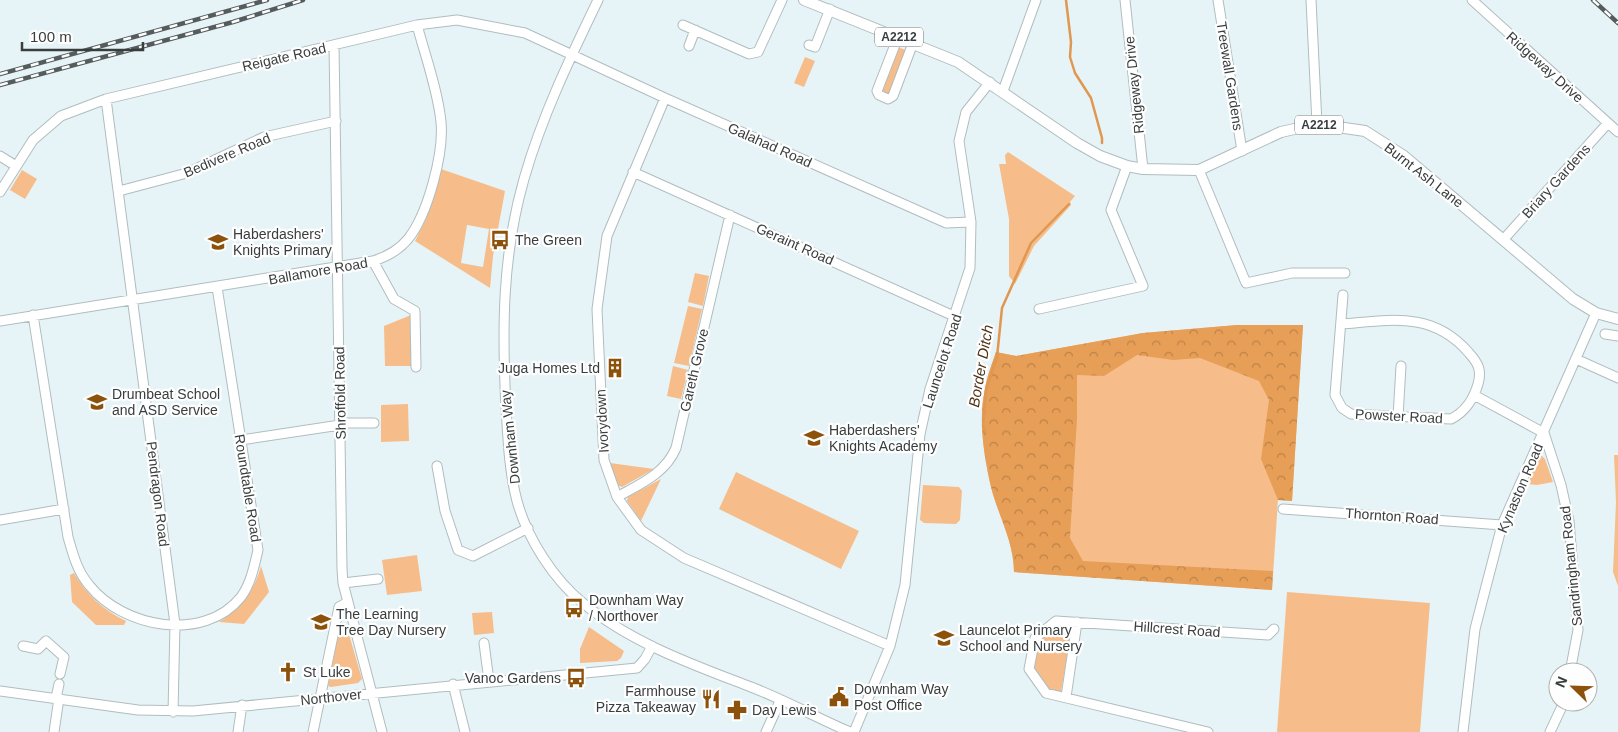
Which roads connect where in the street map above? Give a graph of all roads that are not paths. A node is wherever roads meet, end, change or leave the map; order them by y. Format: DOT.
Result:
graph roads {
  1 [pos="598,0"];
  2 [pos="782,0"];
  3 [pos="804,0"];
  4 [pos="1036,0"];
  5 [pos="1125,0"];
  6 [pos="1218,0"];
  7 [pos="1311,0"];
  8 [pos="1472,0"];
  9 [pos="824,5"];
  10 [pos="683,24"];
  11 [pos="417,25"];
  12 [pos="695,30"];
  13 [pos="898,37"];
  14 [pos="913,42"];
  15 [pos="334,45"];
  16 [pos="689,46"];
  17 [pos="815,47"];
  18 [pos="572,56"];
  19 [pos="990,82"];
  20 [pos="1003,91"];
  21 [pos="664,98"];
  22 [pos="106,99"];
  23 [pos="336,121"];
  24 [pos="1608,123"];
  25 [pos="1317,124"];
  26 [pos="1618,132"];
  27 [pos="1242,152"];
  28 [pos="0,156"];
  29 [pos="16,166"];
  30 [pos="1127,166"];
  31 [pos="1143,169"];
  32 [pos="1199,170"];
  33 [pos="633,172"];
  34 [pos="1,187"];
  35 [pos="119,190"];
  36 [pos="730,215"];
  37 [pos="971,222"];
  38 [pos="1503,240"];
  39 [pos="373,262"];
  40 [pos="339,267"];
  41 [pos="1344,273"];
  42 [pos="217,287"];
  43 [pos="1343,295"];
  44 [pos="133,299"];
  45 [pos="1039,309"];
  46 [pos="1596,313"];
  47 [pos="34,315"];
  48 [pos="956,317"];
  49 [pos="1618,319"];
  50 [pos="0,321"];
  51 [pos="1342,324"];
  52 [pos="1605,334"];
  53 [pos="1618,336"];
  54 [pos="1576,359"];
  55 [pos="416,366"];
  56 [pos="1401,366"];
  57 [pos="1618,378"];
  58 [pos="1474,395"];
  59 [pos="1398,417"];
  60 [pos="374,423"];
  61 [pos="340,424"];
  62 [pos="1544,433"];
  63 [pos="241,440"];
  64 [pos="437,466"];
  65 [pos="617,497"];
  66 [pos="1283,509"];
  67 [pos="64,510"];
  68 [pos="0,520"];
  69 [pos="1502,525"];
  70 [pos="528,528"];
  71 [pos="378,579"];
  72 [pos="343,583"];
  73 [pos="348,602"];
  74 [pos="1077,622"];
  75 [pos="175,624"];
  76 [pos="1274,629"];
  77 [pos="484,643"];
  78 [pos="23,646"];
  79 [pos="652,646"];
  80 [pos="890,646"];
  81 [pos="1572,662"];
  82 [pos="60,674"];
  83 [pos="488,681"];
  84 [pos="59,684"];
  85 [pos="453,684"];
  86 [pos="0,691"];
  87 [pos="371,692"];
  88 [pos="321,697"];
  89 [pos="1066,697"];
  90 [pos="58,698"];
  91 [pos="780,701"];
  92 [pos="242,705"];
  93 [pos="173,712"];
  94 [pos="1559,712"];
  95 [pos="54,732"];
  96 [pos="238,732"];
  97 [pos="313,732"];
  98 [pos="382,732"];
  99 [pos="465,732"];
  100 [pos="766,732"];
  101 [pos="850,732"];
  102 [pos="854,732"];
  103 [pos="1208,732"];
  104 [pos="1464,732"];
  105 [pos="1550,732"];
  1 -- 18 [label="street, Downham Way"];
  2 -- 12 [label="street"];
  3 -- 9 [label="main road, A2212"];
  4 -- 20 [label="street"];
  5 -- 31 [label="street, Ridgeway Drive"];
  6 -- 27 [label="street, Treewall Gardens"];
  7 -- 25 [label="street"];
  8 -- 24 [label="street, Ridgeway Drive"];
  9 -- 13 [label="main road, A2212"];
  9 -- 17 [label="street"];
  10 -- 12 [label="street"];
  11 -- 15 [label="street, Reigate Road"];
  11 -- 18 [label="street, Reigate Road"];
  11 -- 39 [label="street, Ballamore Road"];
  12 -- 16 [label="street"];
  13 -- 14 [label="main road, A2212"];
  13 -- 14 [label="street"];
  14 -- 19 [label="main road, A2212"];
  15 -- 22 [label="street, Reigate Road"];
  15 -- 23 [label="street, Shroffold Road"];
  18 -- 21 [label="street, Galahad Road"];
  18 -- 70 [label="street, Downham Way"];
  19 -- 20 [label="main road, Burnt Ash Lane / A2212"];
  19 -- 37 [label="street, Launcelot Road"];
  20 -- 30 [label="main road, Burnt Ash Lane / A2212"];
  21 -- 33 [label="street, Ivorydown"];
  21 -- 37 [label="street, Galahad Road"];
  22 -- 29 [label="street, Reigate Road"];
  22 -- 35 [label="street, Pendragon Road"];
  23 -- 35 [label="street, Bedivere Road"];
  23 -- 40 [label="street, Shroffold Road"];
  24 -- 26 [label="street, Ridgeway Drive"];
  24 -- 38 [label="street, Briary Gardens"];
  25 -- 27 [label="main road, Burnt Ash Lane / A2212"];
  25 -- 38 [label="main road, Burnt Ash Lane / A2212"];
  27 -- 32 [label="main road, Burnt Ash Lane / A2212"];
  28 -- 29 [label="street"];
  29 -- 34 [label="street, Reigate Road"];
  30 -- 31 [label="main road, Burnt Ash Lane / A2212"];
  30 -- 45 [label="street"];
  31 -- 32 [label="main road, Burnt Ash Lane / A2212"];
  32 -- 41 [label="street"];
  33 -- 36 [label="street, Geraint Road"];
  33 -- 65 [label="street, Ivorydown"];
  35 -- 44 [label="street, Pendragon Road"];
  36 -- 48 [label="street, Geraint Road"];
  36 -- 65 [label="street, Gareth Grove"];
  37 -- 48 [label="street, Launcelot Road"];
  38 -- 46 [label="main road, Burnt Ash Lane / A2212"];
  39 -- 40 [label="street, Ballamore Road"];
  39 -- 55 [label="street"];
  40 -- 42 [label="street, Ballamore Road"];
  40 -- 61 [label="street, Shroffold Road"];
  42 -- 44 [label="street, Ballamore Road"];
  42 -- 63 [label="street, Roundtable Road"];
  43 -- 51 [label="street, Powster Road"];
  44 -- 47 [label="street, Ballamore Road"];
  44 -- 75 [label="street, Pendragon Road"];
  46 -- 49 [label="main road, Burnt Ash Lane / A2212"];
  46 -- 54 [label="street, Kynaston Road"];
  47 -- 50 [label="street, Ballamore Road"];
  47 -- 67 [label="street, Roundtable Road"];
  48 -- 80 [label="street, Launcelot Road"];
  51 -- 58 [label="street, Powster Road"];
  51 -- 59 [label="street, Powster Road"];
  52 -- 53 [label="street"];
  54 -- 57 [label="street"];
  54 -- 62 [label="street, Kynaston Road"];
  56 -- 59 [label="street"];
  58 -- 59 [label="street, Powster Road"];
  58 -- 62 [label="street"];
  60 -- 61 [label="street"];
  61 -- 63 [label="street"];
  61 -- 72 [label="street, Shroffold Road"];
  62 -- 69 [label="street, Kynaston Road"];
  62 -- 81 [label="street, Sandringham Road"];
  63 -- 75 [label="street, Roundtable Road"];
  64 -- 70 [label="street"];
  65 -- 80 [label="street, Ivorydown"];
  66 -- 69 [label="street, Thornton Road"];
  67 -- 68 [label="street"];
  67 -- 75 [label="street, Roundtable Road"];
  69 -- 104 [label="street, Kynaston Road"];
  70 -- 79 [label="street, Downham Way"];
  71 -- 72 [label="street"];
  72 -- 73 [label="street, Shroffold Road"];
  73 -- 87 [label="street, Shroffold Road"];
  73 -- 88 [label="street"];
  74 -- 76 [label="street, Hillcrest Road"];
  74 -- 89 [label="street"];
  74 -- 89 [label="street, Hillcrest Road"];
  75 -- 93 [label="street, Pendragon Road"];
  77 -- 83 [label="street"];
  78 -- 82 [label="street"];
  79 -- 83 [label="street, Northover"];
  79 -- 91 [label="street, Downham Way"];
  80 -- 102 [label="street, Launcelot Road"];
  83 -- 85 [label="street, Northover"];
  84 -- 90 [label="street"];
  85 -- 87 [label="street, Northover"];
  85 -- 99 [label="street"];
  86 -- 90 [label="street, Northover"];
  87 -- 88 [label="street, Northover"];
  87 -- 98 [label="street, Shroffold Road"];
  88 -- 92 [label="street, Northover"];
  88 -- 97 [label="street"];
  89 -- 103 [label="street, Hillcrest Road"];
  90 -- 93 [label="street, Northover"];
  90 -- 95 [label="street"];
  91 -- 100 [label="street"];
  91 -- 101 [label="street, Downham Way"];
  92 -- 93 [label="street, Northover"];
  92 -- 96 [label="street"];
  94 -- 105 [label="street"];
}
